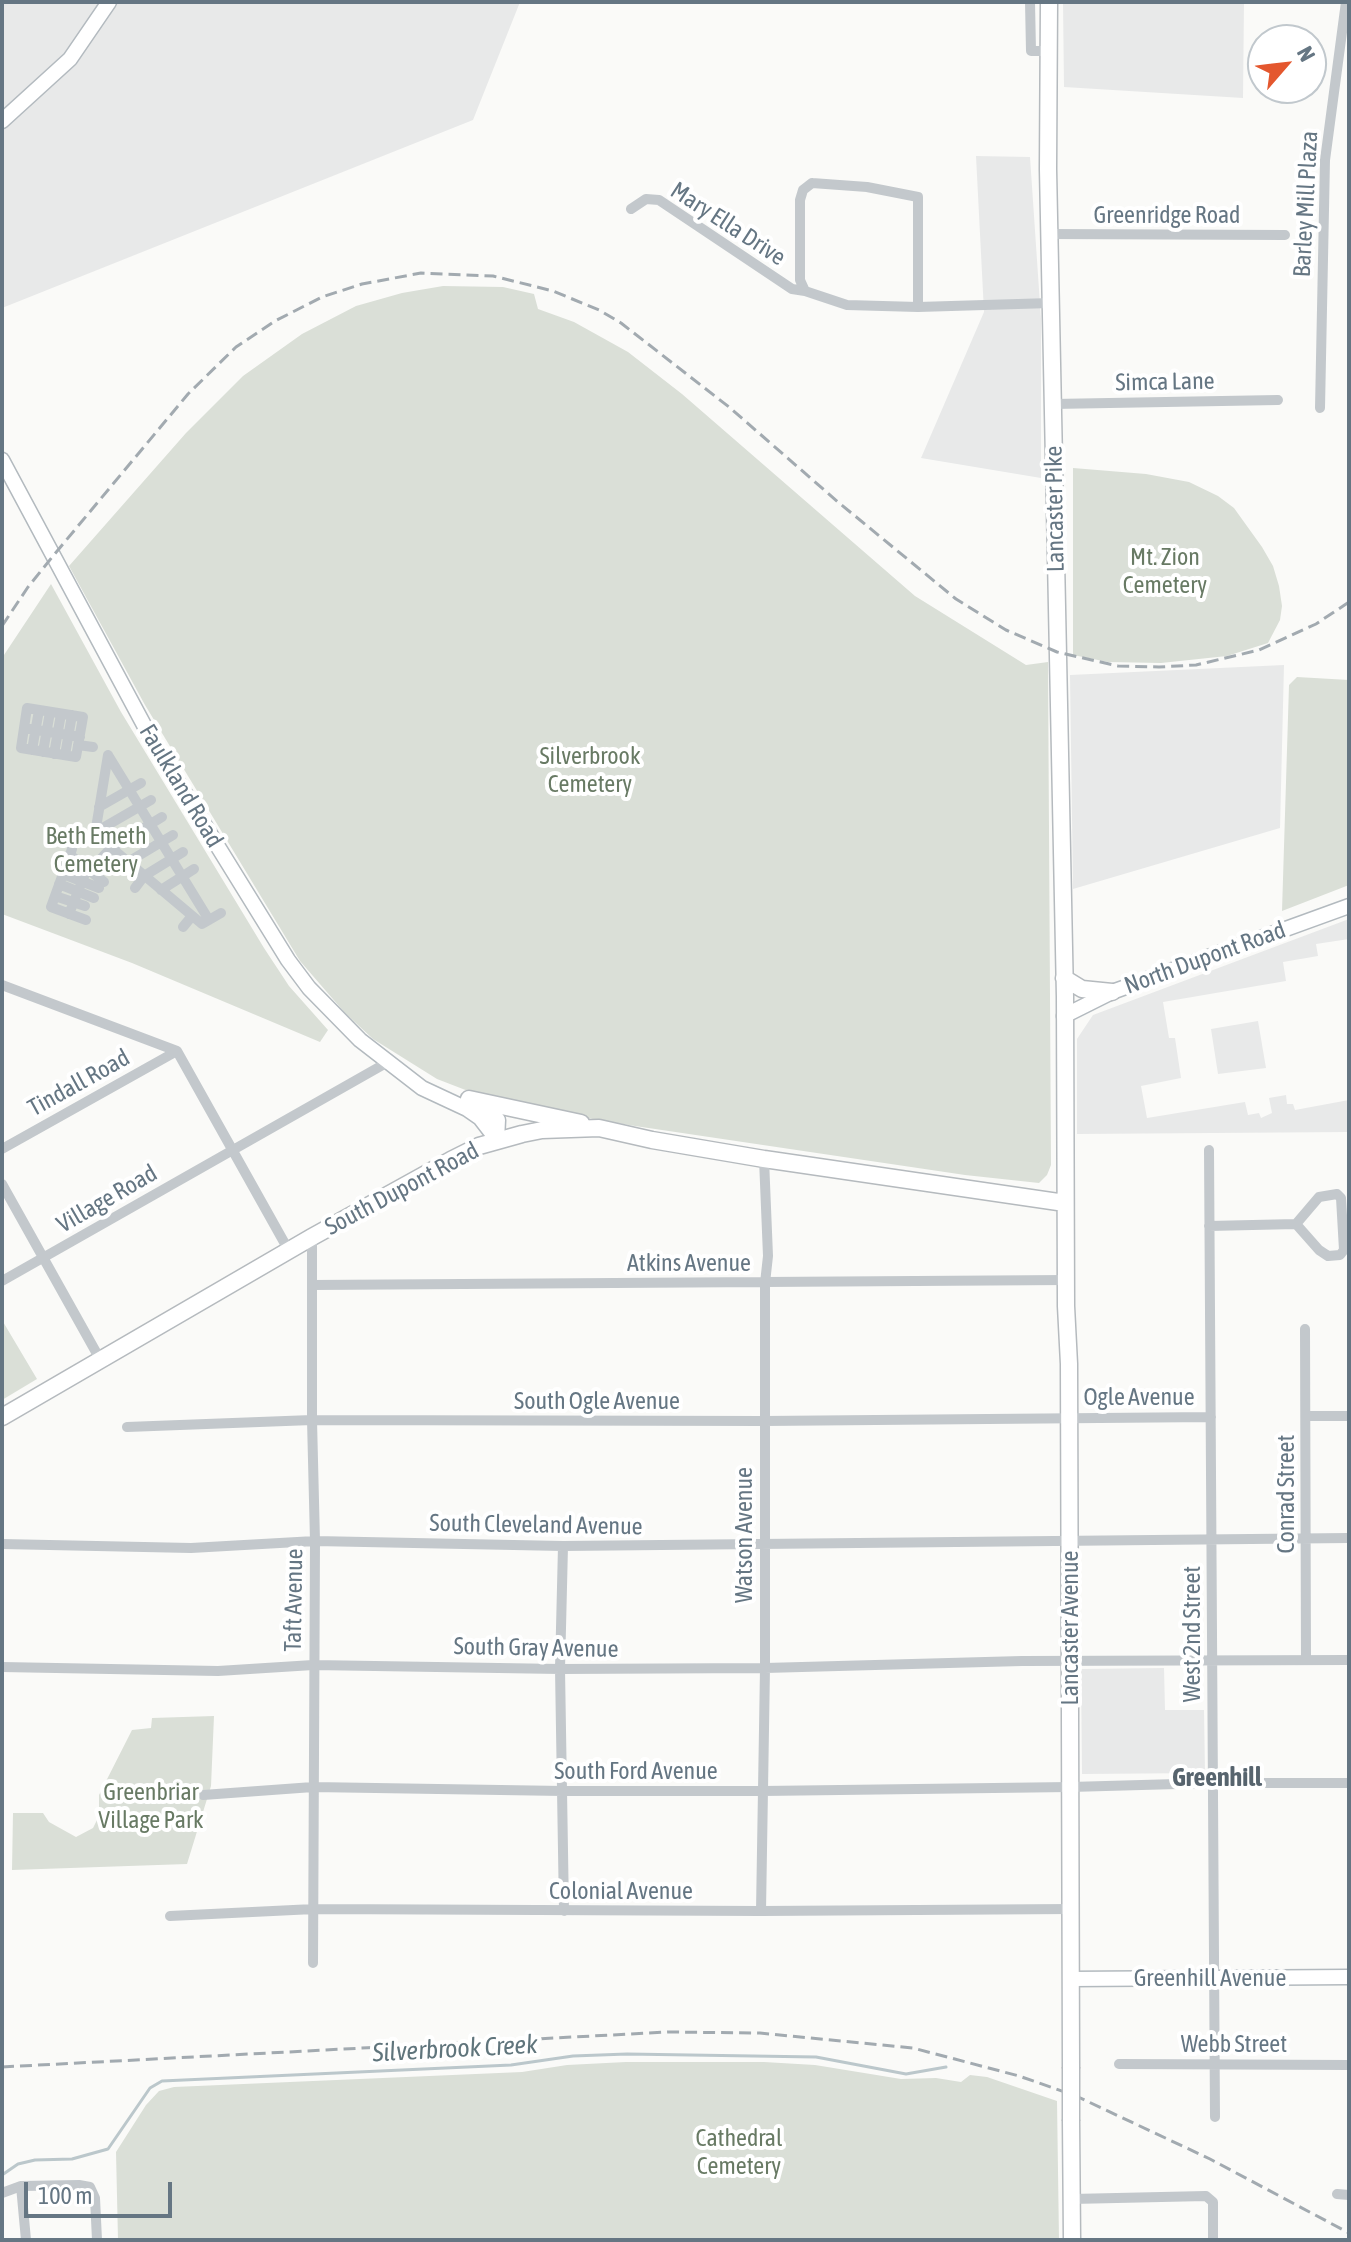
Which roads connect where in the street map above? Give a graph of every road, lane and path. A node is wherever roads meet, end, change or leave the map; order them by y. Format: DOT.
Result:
graph roads {
  1 [pos="109,2"];
  2 [pos="1030,2"];
  3 [pos="1049,2"];
  4 [pos="1346,2"];
  5 [pos="1049,51"];
  6 [pos="2,121"];
  7 [pos="631,209"];
  8 [pos="1050,234"];
  9 [pos="1285,235"];
  10 [pos="805,291"];
  11 [pos="1051,303"];
  12 [pos="918,307"];
  13 [pos="1278,400"];
  14 [pos="1053,404"];
  15 [pos="1320,408"];
  16 [pos="2,460"];
  17 [pos="56,713"];
  18 [pos="56,735"];
  19 [pos="93,747"];
  20 [pos="48,753"];
  21 [pos="130,765"];
  22 [pos="119,772"];
  23 [pos="104,781"];
  24 [pos="141,783"];
  25 [pos="129,789"];
  26 [pos="151,800"];
  27 [pos="99,807"];
  28 [pos="140,807"];
  29 [pos="162,817"];
  30 [pos="151,824"];
  31 [pos="173,835"];
  32 [pos="91,836"];
  33 [pos="161,842"];
  34 [pos="111,848"];
  35 [pos="183,852"];
  36 [pos="172,859"];
  37 [pos="100,860"];
  38 [pos="128,862"];
  39 [pos="87,869"];
  40 [pos="194,869"];
  41 [pos="144,876"];
  42 [pos="182,876"];
  43 [pos="61,879"];
  44 [pos="135,888"];
  45 [pos="161,890"];
  46 [pos="193,894"];
  47 [pos="80,895"];
  48 [pos="55,896"];
  49 [pos="178,903"];
  50 [pos="1349,906"];
  51 [pos="221,913"];
  52 [pos="69,914"];
  53 [pos="192,916"];
  54 [pos="86,920"];
  55 [pos="209,920"];
  56 [pos="183,927"];
  57 [pos="1064,978"];
  58 [pos="2,985"];
  59 [pos="1112,992"];
  60 [pos="1064,1016"];
  61 [pos="177,1051"];
  62 [pos="388,1062"];
  63 [pos="409,1075"];
  64 [pos="469,1099"];
  65 [pos="599,1128"];
  66 [pos="497,1140"];
  67 [pos="2,1149"];
  68 [pos="1209,1150"];
  69 [pos="232,1151"];
  70 [pos="764,1159"];
  71 [pos="2,1184"];
  72 [pos="1065,1203"];
  73 [pos="1296,1224"];
  74 [pos="1209,1226"];
  75 [pos="312,1237"];
  76 [pos="289,1251"];
  77 [pos="45,1258"];
  78 [pos="1066,1280"];
  79 [pos="2,1281"];
  80 [pos="765,1283"];
  81 [pos="312,1285"];
  82 [pos="1305,1329"];
  83 [pos="101,1361"];
  84 [pos="1306,1416"];
  85 [pos="1349,1416"];
  86 [pos="2,1417"];
  87 [pos="1068,1417"];
  88 [pos="1211,1417"];
  89 [pos="312,1420"];
  90 [pos="764,1421"];
  91 [pos="127,1427"];
  92 [pos="1212,1538"];
  93 [pos="1307,1538"];
  94 [pos="1349,1538"];
  95 [pos="1069,1540"];
  96 [pos="315,1541"];
  97 [pos="2,1544"];
  98 [pos="763,1545"];
  99 [pos="563,1546"];
  100 [pos="1212,1660"];
  101 [pos="1306,1660"];
  102 [pos="1349,1660"];
  103 [pos="1070,1661"];
  104 [pos="313,1665"];
  105 [pos="2,1667"];
  106 [pos="765,1668"];
  107 [pos="560,1669"];
  108 [pos="1213,1783"];
  109 [pos="1349,1783"];
  110 [pos="313,1787"];
  111 [pos="1070,1787"];
  112 [pos="563,1791"];
  113 [pos="763,1791"];
  114 [pos="203,1795"];
  115 [pos="314,1909"];
  116 [pos="1072,1909"];
  117 [pos="564,1911"];
  118 [pos="761,1911"];
  119 [pos="170,1916"];
  120 [pos="313,1963"];
  121 [pos="1349,1977"];
  122 [pos="1213,1978"];
  123 [pos="1071,1979"];
  124 [pos="1215,2063"];
  125 [pos="1119,2064"];
  126 [pos="1349,2065"];
  127 [pos="1215,2117"];
  128 [pos="21,2186"];
  129 [pos="2,2193"];
  130 [pos="1072,2199"];
  131 [pos="26,2240"];
  132 [pos="97,2240"];
  133 [pos="1072,2240"];
  134 [pos="1213,2240"];
  1 -- 6 [label="main road"];
  2 -- 5 [label="street"];
  3 -- 5 [label="main road, Lancaster Pike"];
  4 -- 15 [label="street, Barley Mill Plaza"];
  5 -- 8 [label="main road, Lancaster Pike"];
  7 -- 10 [label="street, Mary Ella Drive"];
  8 -- 9 [label="street, Greenridge Road"];
  8 -- 11 [label="main road, Lancaster Pike"];
  10 -- 12 [label="street, Mary Ella Drive"];
  10 -- 12 [label="street, Mary Ella Drive"];
  11 -- 12 [label="street, Mary Ella Drive"];
  11 -- 14 [label="main road, Lancaster Pike"];
  13 -- 14 [label="street, Simca Lane"];
  14 -- 57 [label="main road, Lancaster Pike"];
  16 -- 62 [label="main road, Faulkland Road"];
  17 -- 18 [label="street"];
  17 -- 18 [label="street"];
  17 -- 18 [label="street"];
  18 -- 19 [label="street"];
  18 -- 20 [label="street"];
  18 -- 20 [label="street"];
  18 -- 20 [label="street"];
  21 -- 22 [label="street"];
  22 -- 23 [label="street"];
  22 -- 23 [label="street"];
  22 -- 25 [label="street"];
  23 -- 27 [label="street"];
  24 -- 25 [label="street"];
  25 -- 27 [label="street"];
  25 -- 28 [label="street"];
  26 -- 28 [label="street"];
  27 -- 32 [label="street"];
  28 -- 30 [label="street"];
  28 -- 32 [label="street"];
  29 -- 30 [label="street"];
  30 -- 33 [label="street"];
  30 -- 34 [label="street"];
  31 -- 33 [label="street"];
  32 -- 34 [label="street"];
  33 -- 36 [label="street"];
  33 -- 38 [label="street"];
  34 -- 37 [label="street"];
  34 -- 38 [label="street"];
  35 -- 36 [label="street"];
  36 -- 41 [label="street"];
  36 -- 42 [label="street"];
  38 -- 41 [label="street"];
  39 -- 43 [label="street"];
  39 -- 47 [label="street"];
  39 -- 47 [label="street"];
  40 -- 42 [label="street"];
  41 -- 44 [label="street"];
  41 -- 45 [label="street"];
  42 -- 45 [label="street"];
  42 -- 46 [label="street"];
  43 -- 47 [label="street"];
  43 -- 48 [label="street"];
  45 -- 49 [label="street"];
  46 -- 49 [label="street"];
  46 -- 55 [label="street"];
  47 -- 48 [label="street"];
  47 -- 52 [label="street"];
  48 -- 52 [label="street"];
  49 -- 53 [label="street"];
  50 -- 59 [label="main road, North Dupont Road"];
  51 -- 55 [label="street"];
  52 -- 54 [label="street"];
  53 -- 55 [label="street"];
  53 -- 56 [label="street"];
  57 -- 59 [label="main road"];
  57 -- 60 [label="main road, Lancaster Pike"];
  58 -- 61 [label="street"];
  59 -- 60 [label="main road, North Dupont Road"];
  60 -- 72 [label="main road, Lancaster Avenue"];
  61 -- 67 [label="street, Tindall Road"];
  61 -- 69 [label="street"];
  62 -- 63 [label="main road, Faulkland Road"];
  62 -- 69 [label="street, Village Road"];
  63 -- 64 [label="main road, Faulkland Road"];
  63 -- 66 [label="main road, Faulkland Road"];
  64 -- 65 [label="main road"];
  64 -- 66 [label="main road, Faulkland Road"];
  65 -- 66 [label="main road, South Dupont Road"];
  65 -- 70 [label="main road, South Dupont Road"];
  66 -- 75 [label="main road, South Dupont Road"];
  68 -- 74 [label="street, West 2nd Street"];
  69 -- 76 [label="street"];
  69 -- 77 [label="street, Village Road"];
  70 -- 72 [label="main road, South Dupont Road"];
  70 -- 80 [label="street, Watson Avenue"];
  71 -- 77 [label="street"];
  72 -- 78 [label="main road, Lancaster Avenue"];
  73 -- 73 [label="street"];
  73 -- 74 [label="street"];
  74 -- 88 [label="street, West 2nd Street"];
  75 -- 76 [label="main road, South Dupont Road"];
  75 -- 81 [label="street, Taft Avenue"];
  76 -- 83 [label="main road, South Dupont Road"];
  77 -- 79 [label="street, Village Road"];
  77 -- 83 [label="street"];
  78 -- 80 [label="street, Atkins Avenue"];
  78 -- 87 [label="main road, Lancaster Avenue"];
  80 -- 81 [label="street, Atkins Avenue"];
  80 -- 90 [label="street, Watson Avenue"];
  81 -- 89 [label="street, Taft Avenue"];
  82 -- 84 [label="street, Conrad Street"];
  83 -- 86 [label="main road, South Dupont Road"];
  84 -- 85 [label="street"];
  84 -- 93 [label="street, Conrad Street"];
  87 -- 88 [label="street, Ogle Avenue"];
  87 -- 90 [label="street, South Ogle Avenue"];
  87 -- 95 [label="main road, Lancaster Avenue"];
  88 -- 92 [label="street, West 2nd Street"];
  89 -- 90 [label="street, South Ogle Avenue"];
  89 -- 91 [label="street, South Ogle Avenue"];
  89 -- 96 [label="street, Taft Avenue"];
  90 -- 98 [label="street, Watson Avenue"];
  92 -- 93 [label="street, South Cleveland Avenue"];
  92 -- 95 [label="street, South Cleveland Avenue"];
  92 -- 100 [label="street, West 2nd Street"];
  93 -- 94 [label="street, South Cleveland Avenue"];
  93 -- 101 [label="street, Conrad Street"];
  95 -- 98 [label="street, South Cleveland Avenue"];
  95 -- 103 [label="main road, Lancaster Avenue"];
  96 -- 97 [label="street, South Cleveland Avenue"];
  96 -- 99 [label="street, South Cleveland Avenue"];
  96 -- 104 [label="street, Taft Avenue"];
  98 -- 99 [label="street, South Cleveland Avenue"];
  98 -- 106 [label="street, Watson Avenue"];
  99 -- 107 [label="street"];
  100 -- 101 [label="street, South Gray Avenue"];
  100 -- 103 [label="street, South Gray Avenue"];
  100 -- 108 [label="street, West 2nd Street"];
  101 -- 102 [label="street, South Gray Avenue"];
  103 -- 106 [label="street, South Gray Avenue"];
  103 -- 111 [label="main road, Lancaster Avenue"];
  104 -- 105 [label="street, South Gray Avenue"];
  104 -- 107 [label="street, South Gray Avenue"];
  104 -- 110 [label="street, Taft Avenue"];
  106 -- 107 [label="street, South Gray Avenue"];
  106 -- 113 [label="street, Watson Avenue"];
  107 -- 112 [label="street"];
  108 -- 109 [label="street, South Ford Avenue"];
  108 -- 111 [label="street, South Ford Avenue"];
  108 -- 122 [label="street, West 2nd Street"];
  110 -- 112 [label="street, South Ford Avenue"];
  110 -- 114 [label="street, South Ford Avenue"];
  110 -- 115 [label="street, Taft Avenue"];
  111 -- 113 [label="street, South Ford Avenue"];
  111 -- 116 [label="main road, Lancaster Avenue"];
  112 -- 113 [label="street, South Ford Avenue"];
  112 -- 117 [label="street"];
  113 -- 118 [label="street, Watson Avenue"];
  115 -- 117 [label="street, Colonial Avenue"];
  115 -- 119 [label="street, Colonial Avenue"];
  115 -- 120 [label="street, Taft Avenue"];
  116 -- 118 [label="street, Colonial Avenue"];
  116 -- 123 [label="main road, Lancaster Avenue"];
  117 -- 118 [label="street, Colonial Avenue"];
  121 -- 122 [label="main road, Greenhill Avenue"];
  122 -- 123 [label="main road, Greenhill Avenue"];
  122 -- 124 [label="street, West 2nd Street"];
  123 -- 130 [label="main road, Lancaster Avenue, bridge"];
  124 -- 125 [label="street, Webb Street"];
  124 -- 126 [label="street, Webb Street"];
  124 -- 127 [label="street, West 2nd Street"];
  128 -- 129 [label="street"];
  128 -- 131 [label="street"];
  128 -- 132 [label="street"];
  130 -- 133 [label="main road, Lancaster Avenue"];
  130 -- 134 [label="street"];
}
